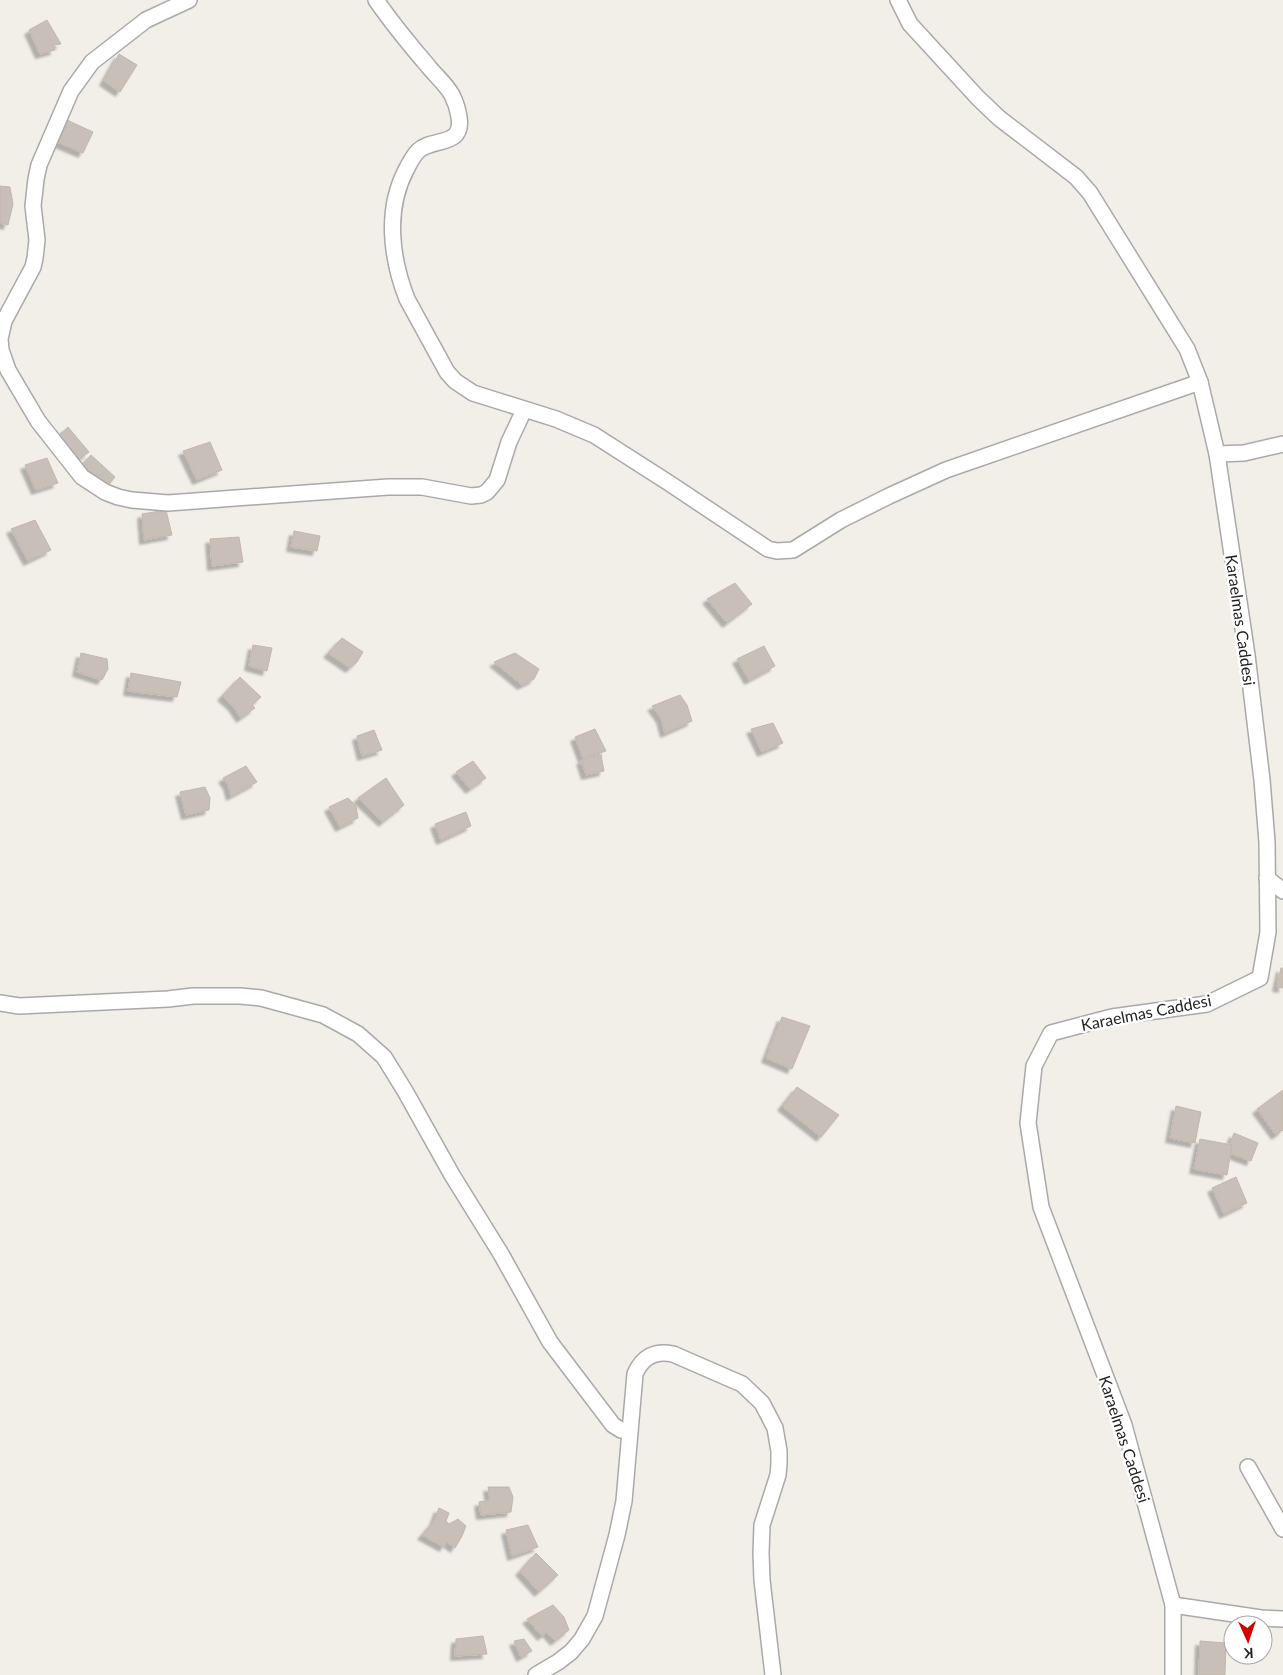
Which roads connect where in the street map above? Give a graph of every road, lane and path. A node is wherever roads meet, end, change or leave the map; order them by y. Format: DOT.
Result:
graph roads {
  1 [pos="189,0"];
  2 [pos="376,0"];
  3 [pos="898,0"];
  4 [pos="1200,382"];
  5 [pos="524,410"];
  6 [pos="1283,444"];
  7 [pos="1217,454"];
  8 [pos="1267,878"];
  9 [pos="1283,891"];
  10 [pos="0,1003"];
  11 [pos="629,1431"];
  12 [pos="1248,1467"];
  13 [pos="1283,1529"];
  14 [pos="1173,1605"];
  15 [pos="1283,1619"];
  16 [pos="536,1675"];
  17 [pos="773,1675"];
  18 [pos="1173,1675"];
  1 -- 5 [label="street"];
  2 -- 5 [label="street"];
  3 -- 4 [label="street, Karaelmas Caddesi"];
  4 -- 5 [label="street"];
  4 -- 7 [label="street, Karaelmas Caddesi"];
  6 -- 7 [label="street"];
  7 -- 8 [label="street, Karaelmas Caddesi"];
  8 -- 9 [label="street"];
  8 -- 14 [label="street, Karaelmas Caddesi"];
  10 -- 11 [label="street"];
  11 -- 16 [label="street"];
  11 -- 17 [label="street"];
  12 -- 13 [label="street"];
  14 -- 15 [label="street"];
  14 -- 18 [label="street, Karaelmas Caddesi"];
}
